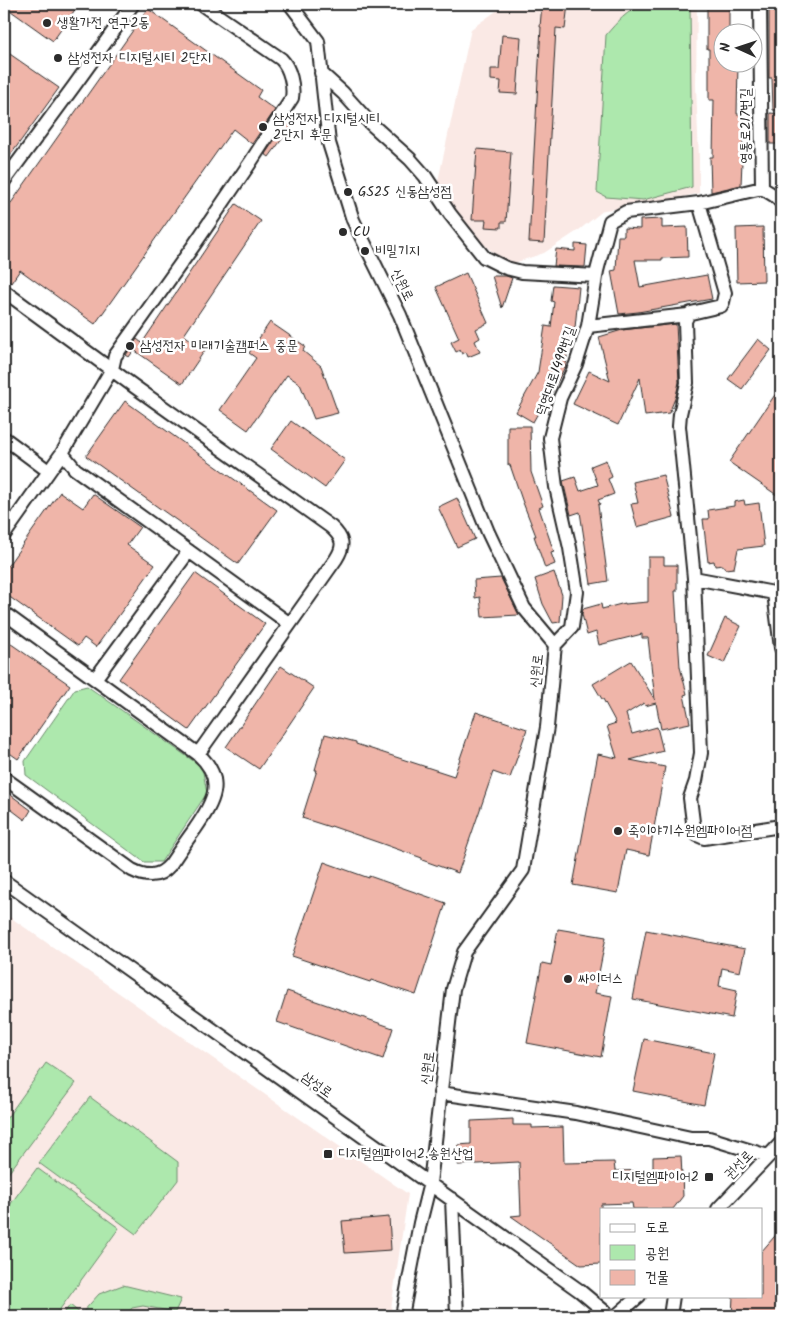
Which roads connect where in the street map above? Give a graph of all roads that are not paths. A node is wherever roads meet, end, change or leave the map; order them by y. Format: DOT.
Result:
graph roads {
  1 [pos="133,4"];
  2 [pos="201,4"];
  3 [pos="290,4"];
  4 [pos="760,4"];
  5 [pos="321,73"];
  6 [pos="4,181"];
  7 [pos="762,188"];
  8 [pos="781,202"];
  9 [pos="699,203"];
  10 [pos="596,276"];
  11 [pos="4,290"];
  12 [pos="688,315"];
  13 [pos="588,326"];
  14 [pos="112,369"];
  15 [pos="4,438"];
  16 [pos="4,447"];
  17 [pos="62,453"];
  18 [pos="4,536"];
  19 [pos="189,551"];
  20 [pos="694,578"];
  21 [pos="777,594"];
  22 [pos="4,613"];
  23 [pos="290,624"];
  24 [pos="555,645"];
  25 [pos="781,648"];
  26 [pos="94,679"];
  27 [pos="198,754"];
  28 [pos="4,778"];
  29 [pos="781,826"];
  30 [pos="4,881"];
  31 [pos="440,1093"];
  32 [pos="781,1143"];
  33 [pos="768,1156"];
  34 [pos="430,1183"];
  35 [pos="452,1199"];
  36 [pos="719,1208"];
  37 [pos="636,1298"];
  38 [pos="673,1298"];
  39 [pos="402,1316"];
  40 [pos="457,1316"];
  41 [pos="610,1316"];
  42 [pos="616,1316"];
  43 [pos="670,1316"];
  1 -- 6 [label="street"];
  2 -- 14 [label="street"];
  3 -- 5 [label="street, 신원로"];
  4 -- 7 [label="street, 영통로217번길"];
  5 -- 10 [label="street"];
  5 -- 24 [label="street, 신원로"];
  7 -- 8 [label="street"];
  7 -- 9 [label="street, 덕영대로1499번길"];
  9 -- 10 [label="street, 덕영대로1499번길"];
  9 -- 12 [label="street"];
  10 -- 13 [label="street, 덕영대로1499번길"];
  11 -- 14 [label="street"];
  12 -- 13 [label="street"];
  12 -- 20 [label="street"];
  13 -- 24 [label="street, 덕영대로1499번길"];
  14 -- 17 [label="street"];
  14 -- 23 [label="street"];
  15 -- 16 [label="street"];
  17 -- 18 [label="street"];
  17 -- 19 [label="street"];
  19 -- 23 [label="street"];
  19 -- 26 [label="street"];
  20 -- 21 [label="street"];
  20 -- 29 [label="street"];
  21 -- 25 [label="street"];
  22 -- 26 [label="street"];
  23 -- 27 [label="street"];
  24 -- 31 [label="street, 신원로"];
  26 -- 27 [label="street"];
  27 -- 28 [label="street"];
  30 -- 34 [label="street, 삼성로"];
  31 -- 33 [label="street"];
  31 -- 34 [label="street, 신원로"];
  32 -- 33 [label="street, 권선로"];
  33 -- 36 [label="street, 권선로"];
  34 -- 35 [label="street, 삼성로"];
  34 -- 39 [label="street, 신원로"];
  35 -- 40 [label="street"];
  35 -- 41 [label="street, 삼성로"];
  37 -- 42 [label="street"];
  38 -- 43 [label="street"];
}
